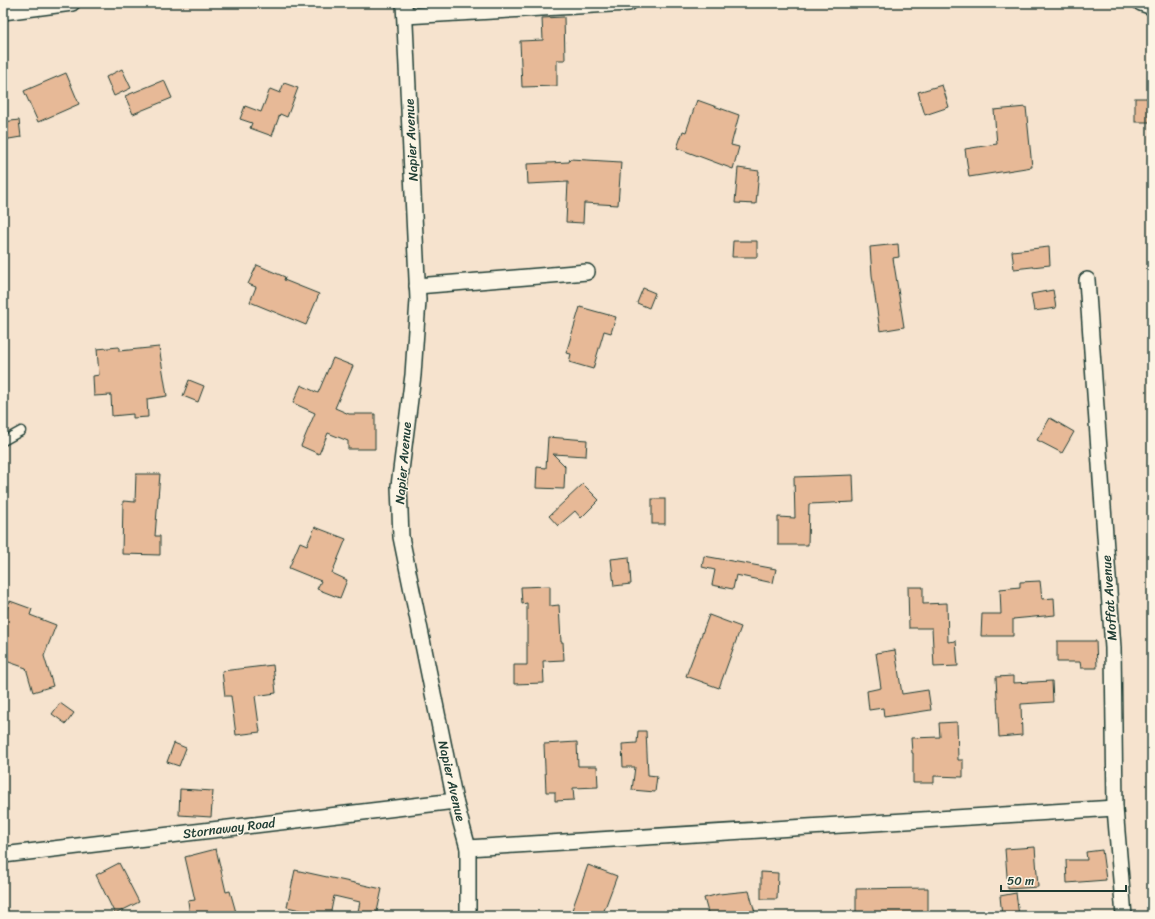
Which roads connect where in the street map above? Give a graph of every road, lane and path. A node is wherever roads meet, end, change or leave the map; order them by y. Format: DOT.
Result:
graph roads {
  1 [pos="72,3"];
  2 [pos="629,3"];
  3 [pos="1141,3"];
  4 [pos="1152,7"];
  5 [pos="405,10"];
  6 [pos="3,12"];
  7 [pos="588,272"];
  8 [pos="1087,280"];
  9 [pos="417,286"];
  10 [pos="21,431"];
  11 [pos="3,441"];
  12 [pos="455,801"];
  13 [pos="1114,808"];
  14 [pos="468,848"];
  15 [pos="3,855"];
  16 [pos="468,916"];
  17 [pos="1124,916"];
  1 -- 6 [label="street"];
  2 -- 5 [label="street"];
  3 -- 4 [label="street"];
  5 -- 9 [label="street, Napier Avenue"];
  7 -- 9 [label="street"];
  8 -- 13 [label="street, Moffat Avenue"];
  9 -- 12 [label="street, Napier Avenue"];
  10 -- 11 [label="lane"];
  12 -- 14 [label="street, Napier Avenue"];
  12 -- 15 [label="street, Stornaway Road"];
  13 -- 14 [label="street"];
  13 -- 17 [label="street, Moffat Avenue"];
  14 -- 16 [label="street, Napier Avenue"];
}
